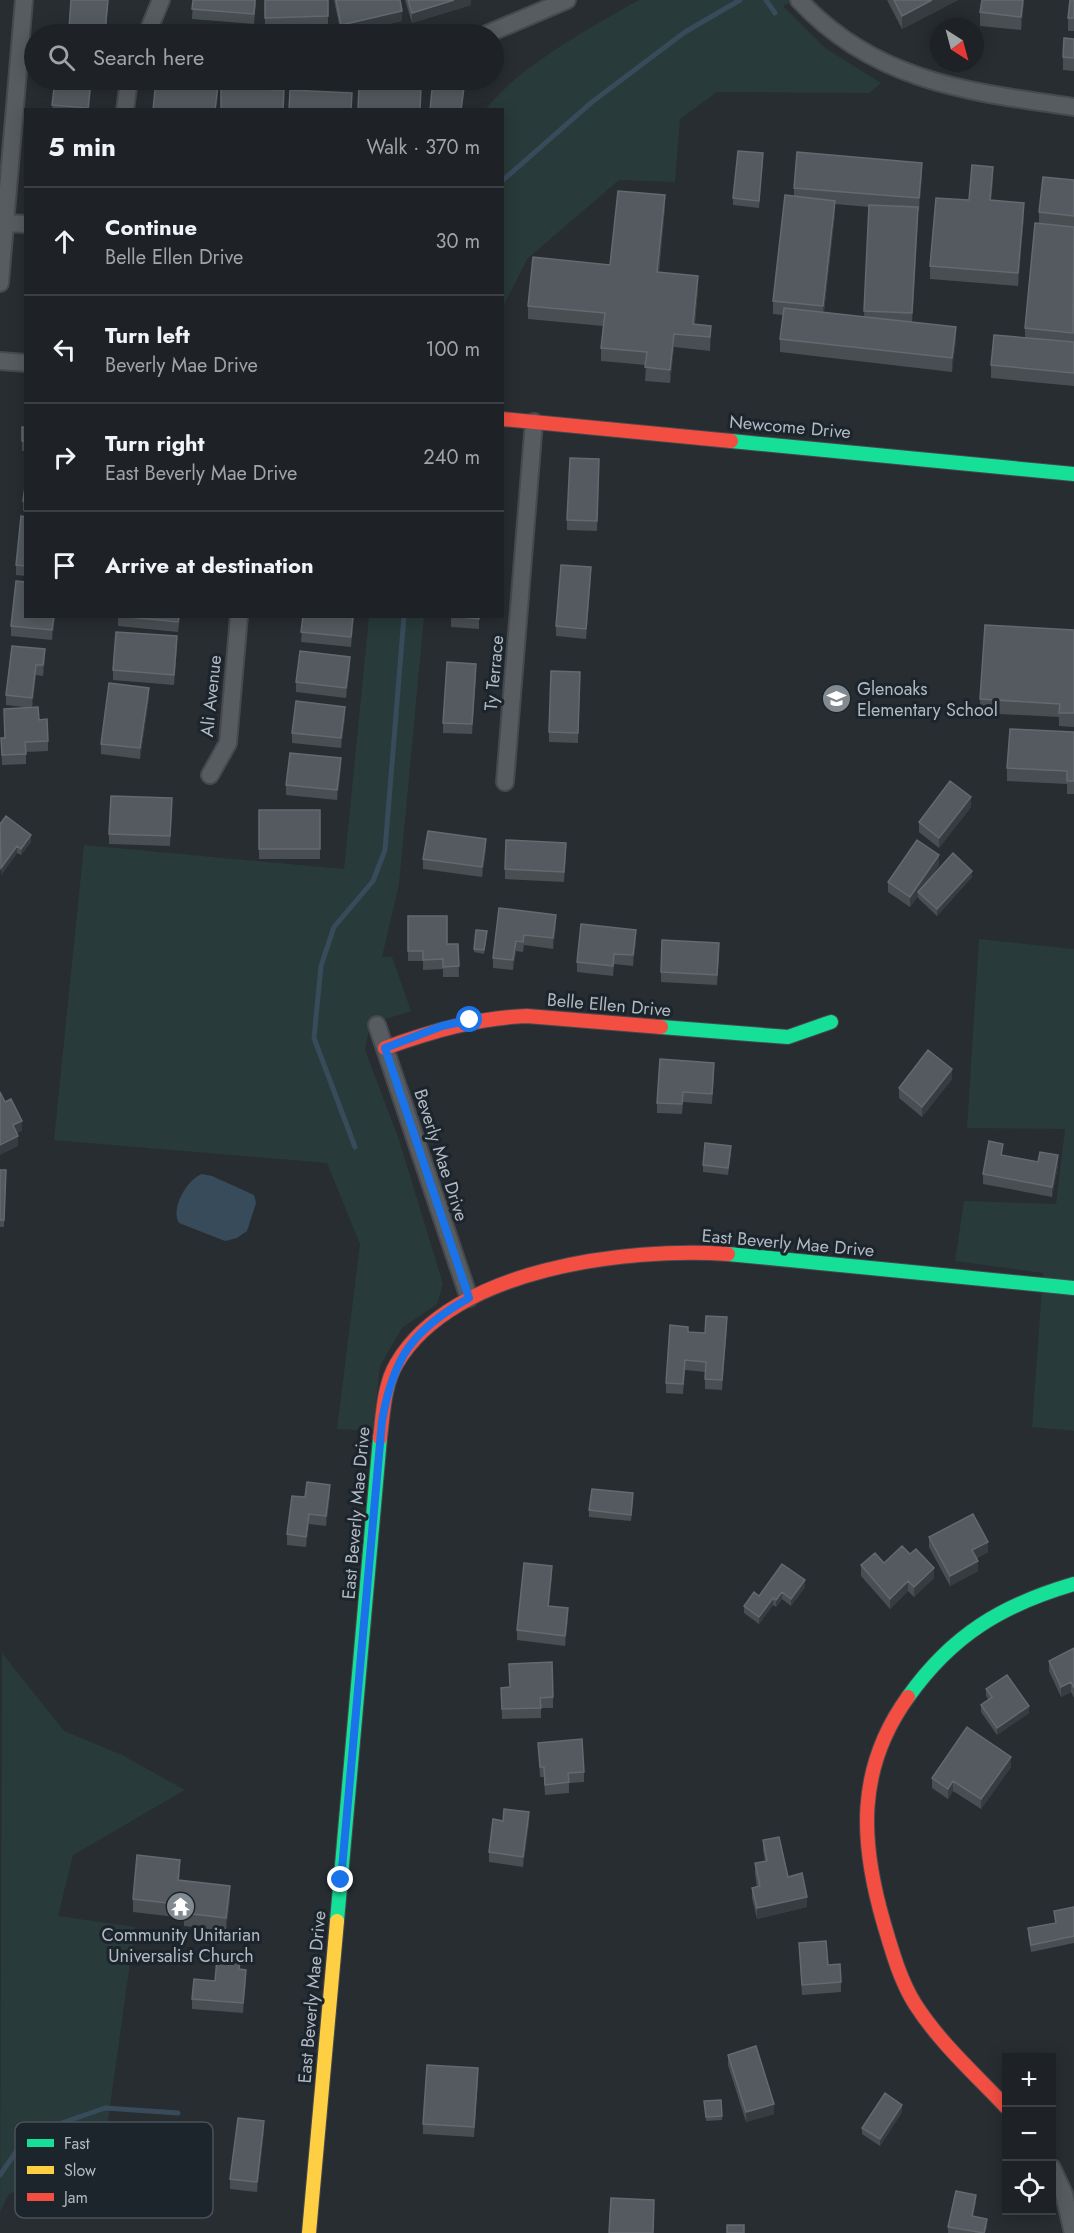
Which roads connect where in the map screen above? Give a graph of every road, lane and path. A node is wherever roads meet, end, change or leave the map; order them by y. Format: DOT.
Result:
graph roads {
  1 [pos="24,0"];
  2 [pos="161,0"];
  3 [pos="567,0"];
  4 [pos="799,0"];
  5 [pos="151,24"];
  6 [pos="504,27"];
  7 [pos="128,90"];
  8 [pos="1074,107"];
  9 [pos="125,108"];
  10 [pos="7,223"];
  11 [pos="24,224"];
  12 [pos="0,283"];
  13 [pos="0,361"];
  14 [pos="24,363"];
  15 [pos="504,419"];
  16 [pos="534,422"];
  17 [pos="1074,474"];
  18 [pos="239,618"];
  19 [pos="210,775"];
  20 [pos="505,783"];
  21 [pos="831,1022"];
  22 [pos="377,1025"];
  23 [pos="385,1048"];
  24 [pos="1074,1288"];
  25 [pos="469,1298"];
  26 [pos="1074,1584"];
  27 [pos="1002,2103"];
  28 [pos="1056,2177"];
  29 [pos="309,2233"];
  30 [pos="1073,2233"];
  1 -- 10 [label="street"];
  2 -- 5 [label="street"];
  3 -- 6 [label="street"];
  4 -- 8 [label="street"];
  7 -- 9 [label="street"];
  10 -- 11 [label="street"];
  10 -- 12 [label="street"];
  13 -- 14 [label="street"];
  15 -- 16 [label="street, Newcome Drive"];
  16 -- 17 [label="street, Newcome Drive"];
  16 -- 20 [label="street, Ty Terrace"];
  18 -- 19 [label="street, Ali Avenue"];
  21 -- 23 [label="street, Belle Ellen Drive"];
  22 -- 23 [label="street, Beverly Mae Drive"];
  23 -- 25 [label="street, Beverly Mae Drive"];
  24 -- 25 [label="street, East Beverly Mae Drive"];
  25 -- 29 [label="street, East Beverly Mae Drive"];
  26 -- 27 [label="street"];
  28 -- 30 [label="street"];
}
